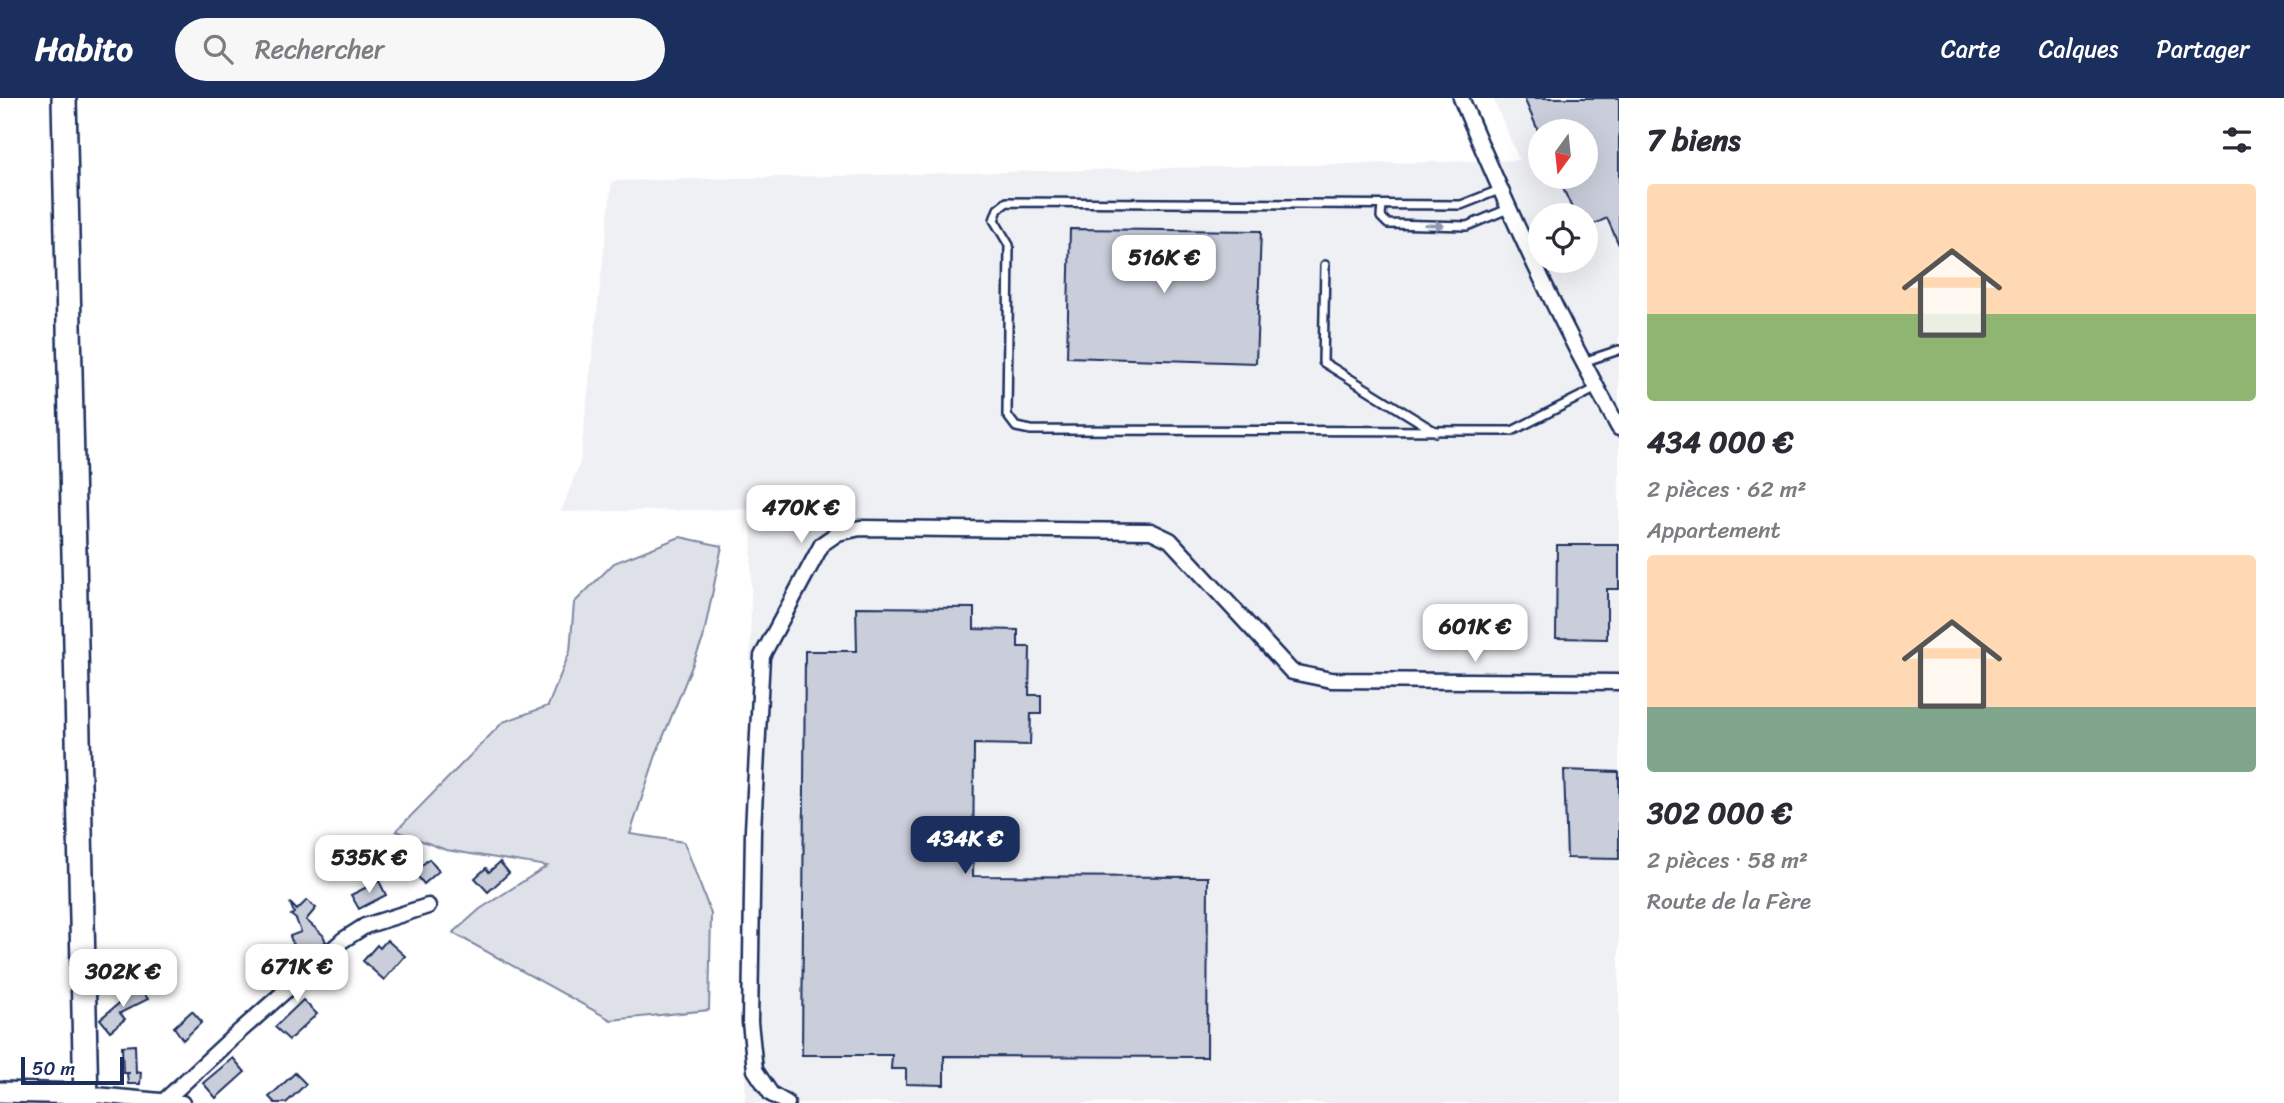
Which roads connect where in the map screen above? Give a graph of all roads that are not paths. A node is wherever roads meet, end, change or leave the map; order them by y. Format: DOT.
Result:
graph roads {
  1 [pos="64,98"];
  2 [pos="1461,98"];
  3 [pos="1499,190"];
  4 [pos="1381,205"];
  5 [pos="1507,209"];
  6 [pos="1325,265"];
  7 [pos="1619,350"];
  8 [pos="1582,362"];
  9 [pos="1597,388"];
  10 [pos="1619,428"];
  11 [pos="1437,432"];
  12 [pos="1619,682"];
  13 [pos="428,905"];
  14 [pos="0,1092"];
  15 [pos="85,1099"];
  16 [pos="164,1101"];
  17 [pos="182,1103"];
  18 [pos="787,1103"];
  1 -- 15 [label="main road"];
  2 -- 3 [label="street"];
  3 -- 4 [label="lane"];
  3 -- 5 [label="street"];
  4 -- 5 [label="lane, one-way"];
  4 -- 11 [label="lane"];
  5 -- 8 [label="street"];
  6 -- 11 [label="lane"];
  7 -- 8 [label="lane"];
  8 -- 9 [label="street"];
  9 -- 10 [label="street"];
  9 -- 11 [label="lane"];
  12 -- 18 [label="street"];
  13 -- 16 [label="street"];
  14 -- 15 [label="street"];
  15 -- 16 [label="street"];
  16 -- 17 [label="street"];
}
